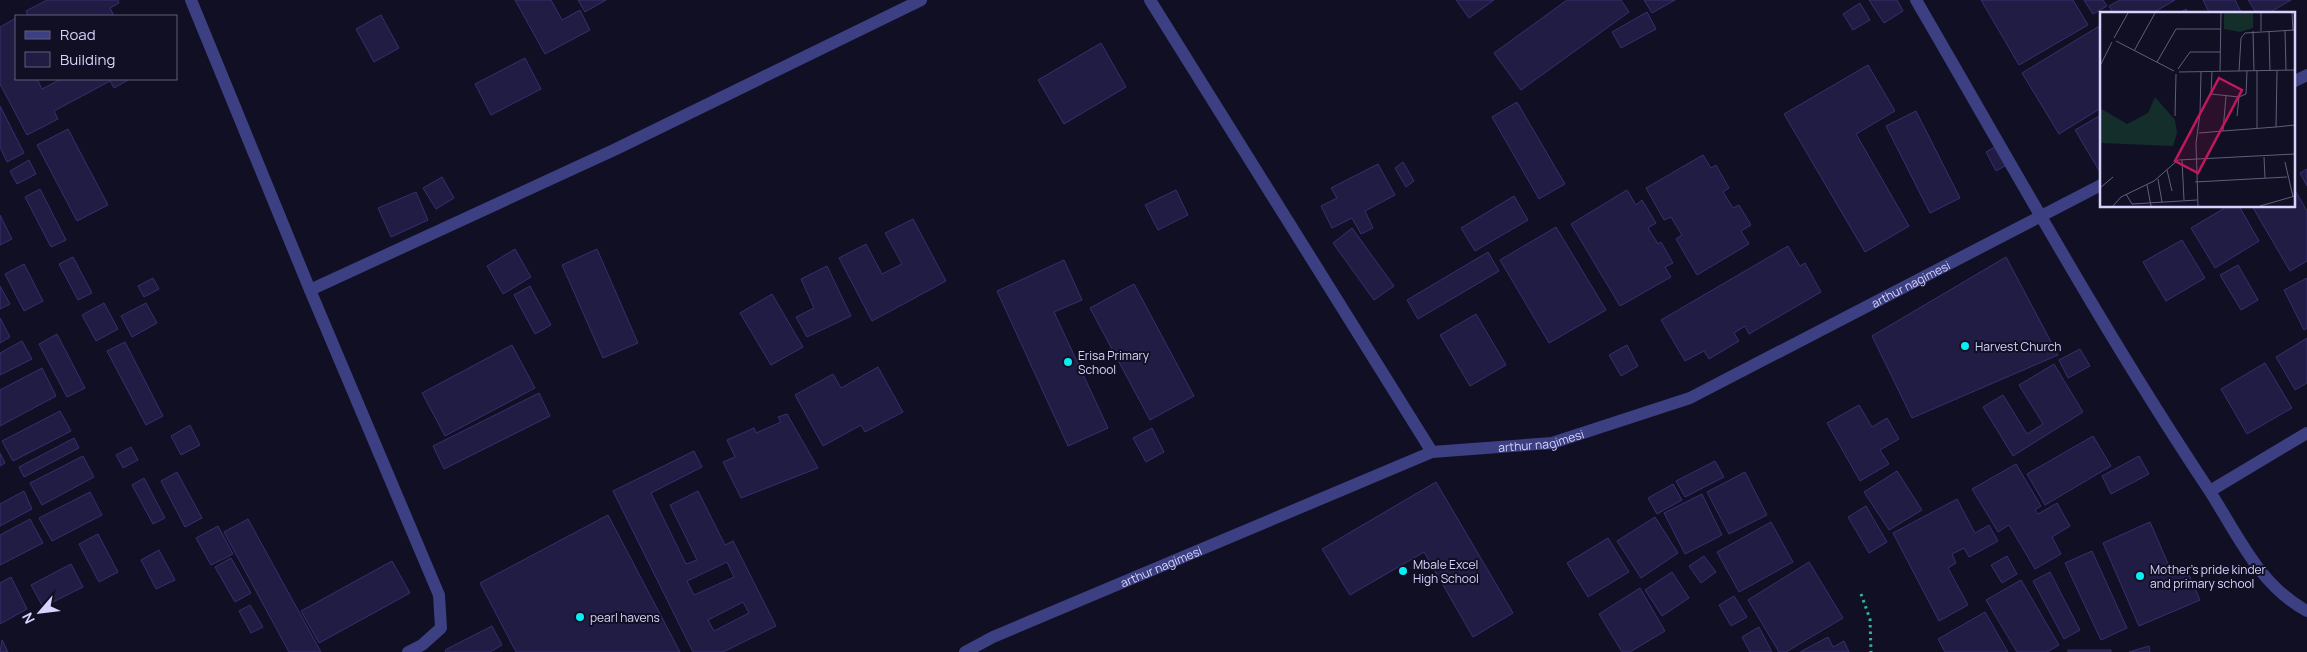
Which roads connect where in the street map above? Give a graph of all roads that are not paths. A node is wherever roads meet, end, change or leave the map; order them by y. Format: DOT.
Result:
graph roads {
  1 [pos="191,0"];
  2 [pos="921,0"];
  3 [pos="1150,0"];
  4 [pos="1916,0"];
  5 [pos="2307,75"];
  6 [pos="2294,82"];
  7 [pos="2100,185"];
  8 [pos="2041,216"];
  9 [pos="310,290"];
  10 [pos="2307,433"];
  11 [pos="1432,452"];
  12 [pos="2210,492"];
  13 [pos="2307,611"];
  14 [pos="408,652"];
  15 [pos="965,652"];
  1 -- 9 [label="street"];
  2 -- 9 [label="street"];
  3 -- 11 [label="street"];
  4 -- 8 [label="street"];
  5 -- 6 [label="street"];
  7 -- 8 [label="street, arthur nagimesi"];
  8 -- 11 [label="street, arthur nagimesi"];
  8 -- 12 [label="street"];
  9 -- 14 [label="street"];
  10 -- 12 [label="street"];
  11 -- 15 [label="street, arthur nagimesi"];
  12 -- 13 [label="street"];
}
